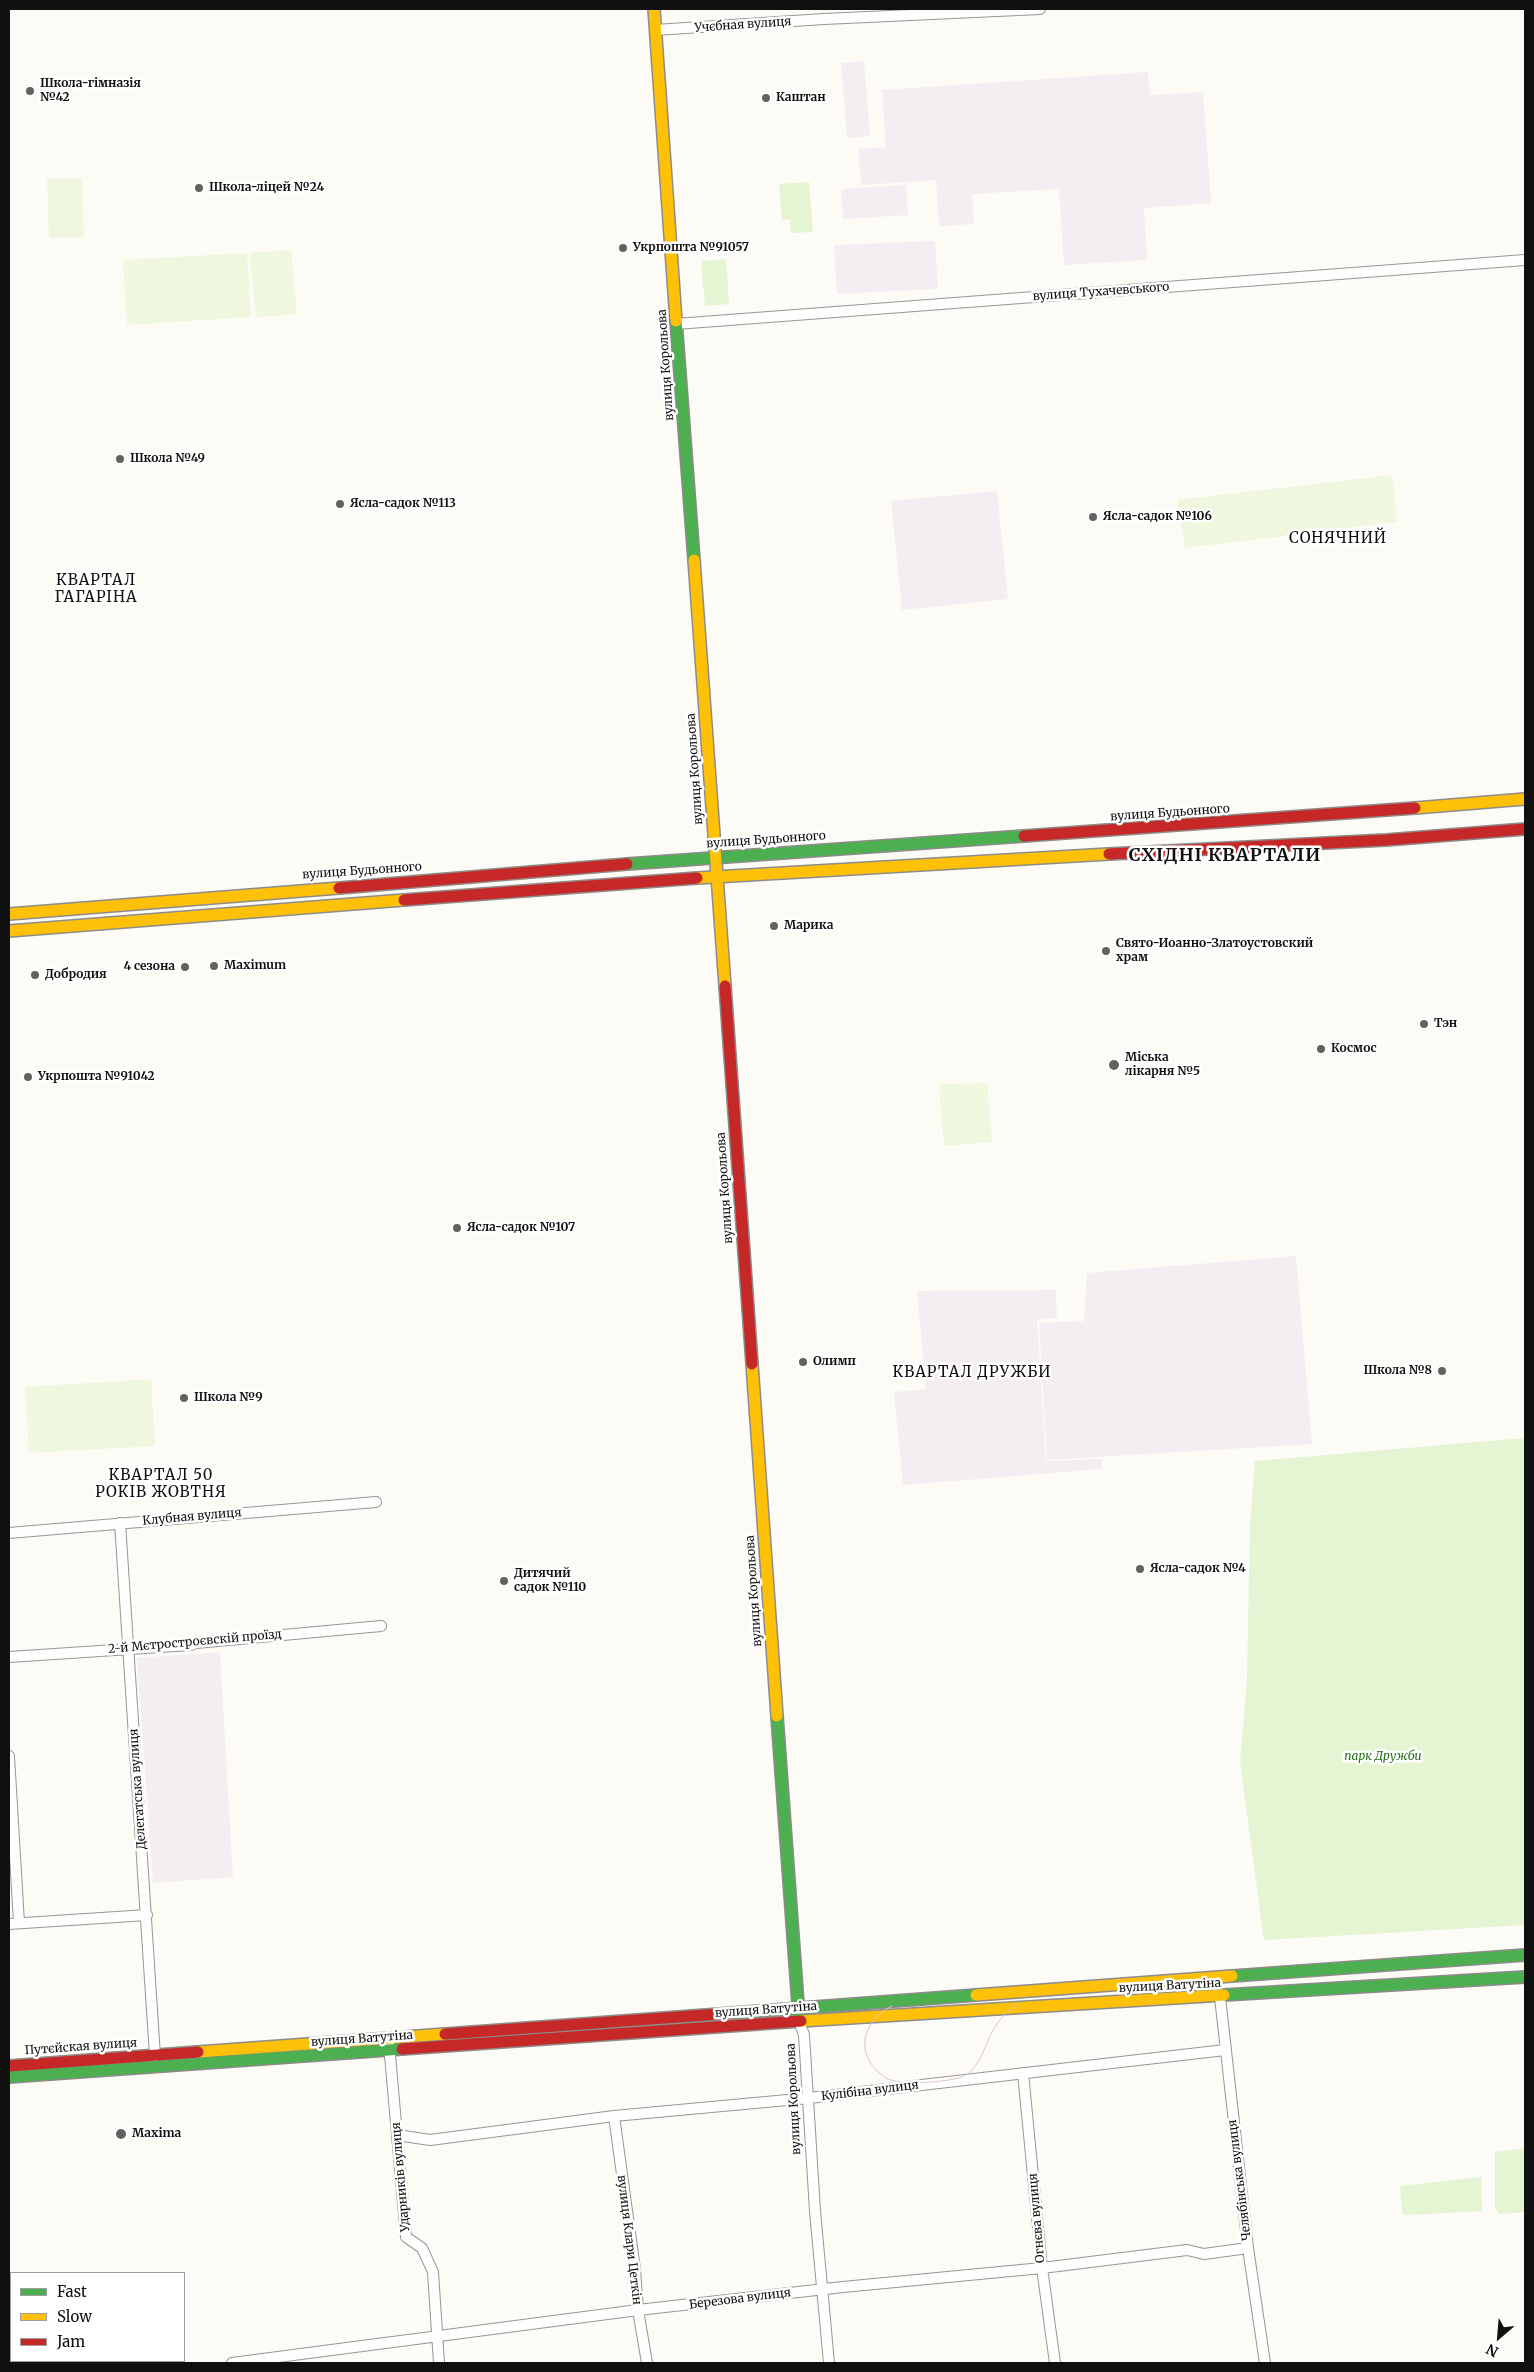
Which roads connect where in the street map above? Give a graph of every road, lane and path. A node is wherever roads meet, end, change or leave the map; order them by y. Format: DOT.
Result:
graph roads {
  1 [pos="654,9"];
  2 [pos="1040,9"];
  3 [pos="655,30"];
  4 [pos="1525,260"];
  5 [pos="676,324"];
  6 [pos="1525,799"];
  7 [pos="1525,830"];
  8 [pos="715,857"];
  9 [pos="716,877"];
  10 [pos="9,914"];
  11 [pos="9,931"];
  12 [pos="376,1502"];
  13 [pos="120,1523"];
  14 [pos="9,1533"];
  15 [pos="381,1626"];
  16 [pos="128,1648"];
  17 [pos="9,1657"];
  18 [pos="9,1756"];
  19 [pos="147,1915"];
  20 [pos="14,1924"];
  21 [pos="1525,1955"];
  22 [pos="1525,1977"];
  23 [pos="1220,1997"];
  24 [pos="798,2008"];
  25 [pos="799,2021"];
  26 [pos="389,2039"];
  27 [pos="1225,2050"];
  28 [pos="389,2051"];
  29 [pos="155,2056"];
  30 [pos="9,2066"];
  31 [pos="1023,2073"];
  32 [pos="9,2077"];
  33 [pos="809,2098"];
  34 [pos="614,2116"];
  35 [pos="397,2135"];
  36 [pos="1248,2248"];
  37 [pos="1042,2268"];
  38 [pos="822,2289"];
  39 [pos="638,2310"];
  40 [pos="436,2335"];
  41 [pos="232,2363"];
  42 [pos="439,2363"];
  43 [pos="647,2363"];
  44 [pos="829,2363"];
  45 [pos="1055,2363"];
  46 [pos="1265,2363"];
  1 -- 3 [label="main road, вулиця Корольова"];
  2 -- 3 [label="street, Учєбная вулиця"];
  3 -- 5 [label="main road, вулиця Корольова"];
  4 -- 5 [label="street, вулиця Тухачевського"];
  5 -- 8 [label="main road, вулиця Корольова"];
  6 -- 8 [label="main road, вулиця Будьонного"];
  7 -- 9 [label="main road"];
  8 -- 9 [label="main road, вулиця Корольова"];
  8 -- 10 [label="main road, вулиця Будьонного"];
  9 -- 11 [label="main road"];
  9 -- 24 [label="main road, вулиця Корольова"];
  12 -- 13 [label="street, Клубная вулиця"];
  13 -- 14 [label="street, Клубная вулиця"];
  13 -- 16 [label="street, Делегатська вулиця"];
  15 -- 16 [label="street, 2-й Мєтростроєвскій проїзд"];
  16 -- 17 [label="street, 2-й Мєтростроєвскій проїзд"];
  16 -- 19 [label="street, Делегатська вулиця"];
  18 -- 20 [label="street"];
  19 -- 20 [label="street"];
  19 -- 29 [label="street, Делегатська вулиця"];
  21 -- 24 [label="main road, вулиця Ватутіна"];
  22 -- 23 [label="main road, вулиця Ватутіна"];
  23 -- 25 [label="main road, вулиця Ватутіна"];
  23 -- 27 [label="street, Челябінська вулиця"];
  24 -- 25 [label="main road, вулиця Корольова"];
  24 -- 26 [label="main road, вулиця Ватутіна"];
  25 -- 28 [label="main road, вулиця Ватутіна"];
  25 -- 33 [label="street, вулиця Корольова"];
  26 -- 28 [label="street, Ударників вулиця"];
  26 -- 29 [label="main road, вулиця Ватутіна"];
  27 -- 31 [label="street, Кулібіна вулиця"];
  27 -- 36 [label="street, Челябінська вулиця"];
  28 -- 32 [label="main road, вулиця Ватутіна"];
  28 -- 35 [label="street, Ударників вулиця"];
  29 -- 30 [label="main road, Путєйская вулиця"];
  31 -- 33 [label="street, Кулібіна вулиця"];
  31 -- 37 [label="street, Огнєва вулиця"];
  33 -- 34 [label="street, Кулібіна вулиця"];
  33 -- 38 [label="street, вулиця Корольова"];
  34 -- 35 [label="street, Кулібіна вулиця"];
  34 -- 39 [label="street, вулиця Клари Цеткін"];
  35 -- 40 [label="street, Ударників вулиця"];
  36 -- 37 [label="street, Березова вулиця"];
  36 -- 46 [label="street, Челябінська вулиця"];
  37 -- 38 [label="street, Березова вулиця"];
  37 -- 45 [label="street, Огнєва вулиця"];
  38 -- 39 [label="street, Березова вулиця"];
  38 -- 44 [label="street, вулиця Корольова"];
  39 -- 40 [label="street, Березова вулиця"];
  39 -- 43 [label="street, вулиця Клари Цеткін"];
  40 -- 41 [label="street, Березова вулиця"];
  40 -- 42 [label="street, Ударників вулиця"];
}
